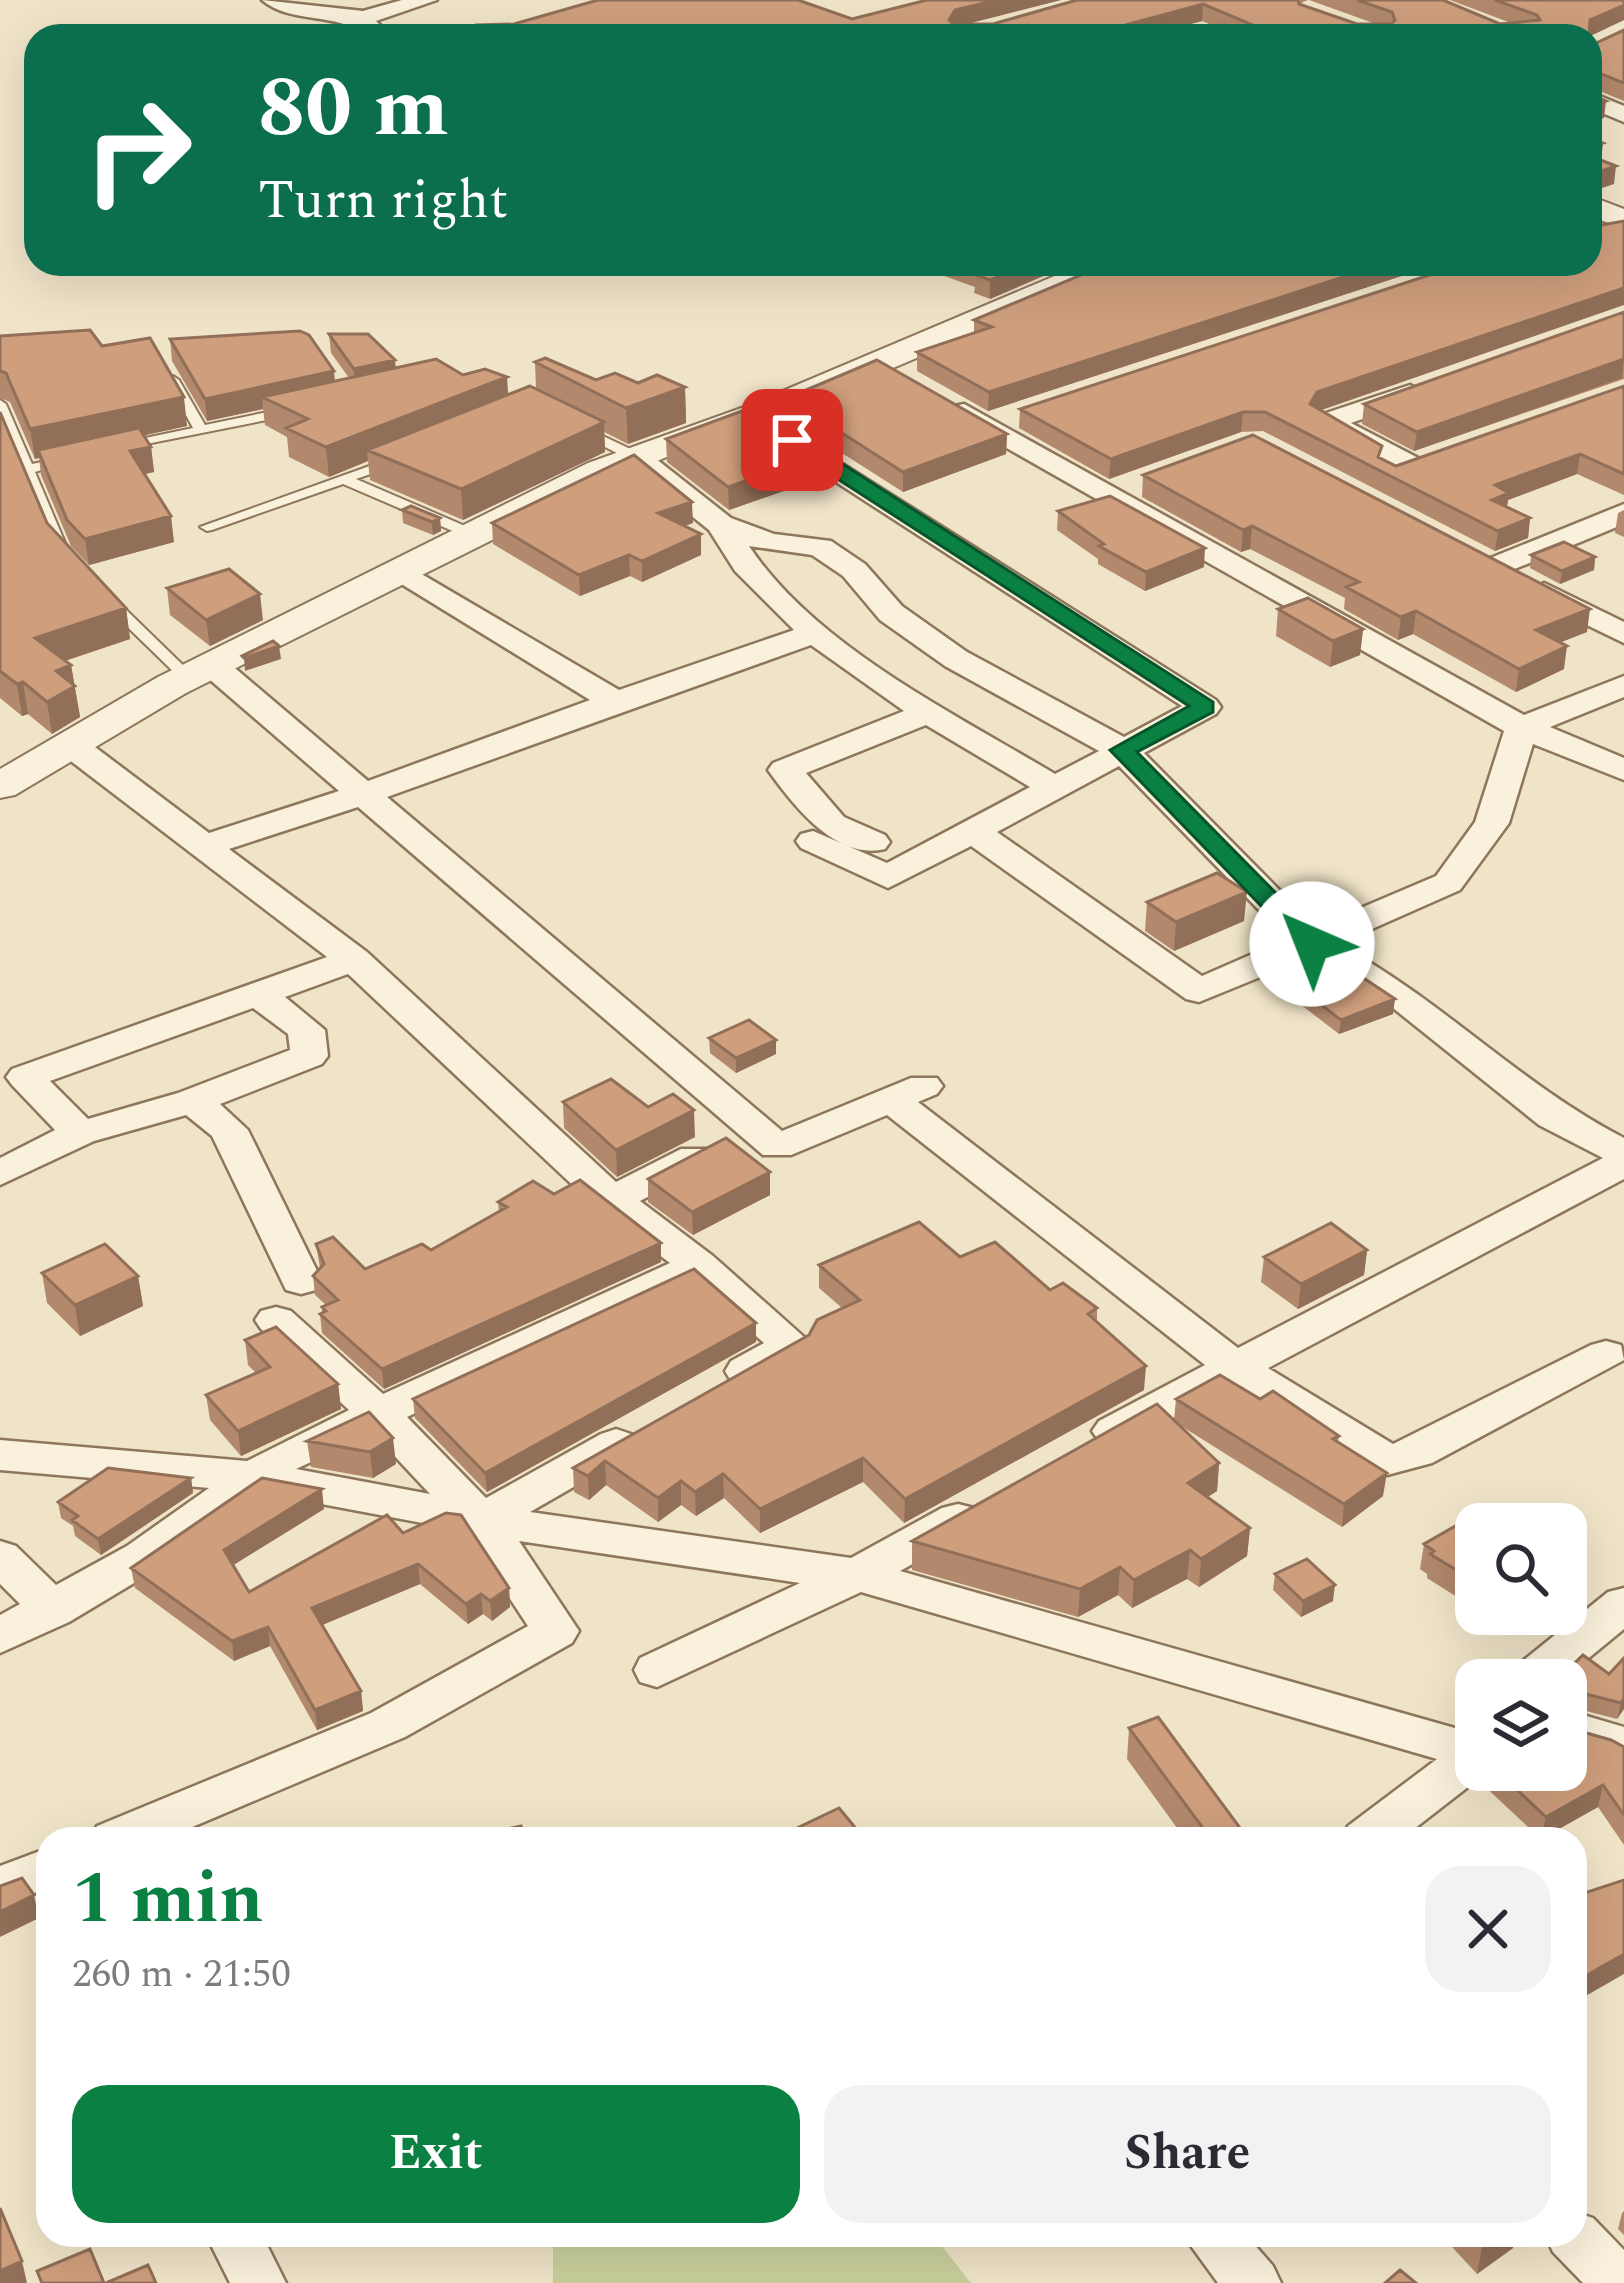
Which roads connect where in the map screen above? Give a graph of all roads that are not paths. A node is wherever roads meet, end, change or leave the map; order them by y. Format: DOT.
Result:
graph roads {
  1 [pos="274,0"];
  2 [pos="426,0"];
  3 [pos="359,19"];
  4 [pos="365,24"];
  5 [pos="1082,276"];
  6 [pos="161,360"];
  7 [pos="875,364"];
  8 [pos="1433,384"];
  9 [pos="0,404"];
  10 [pos="298,410"];
  11 [pos="1030,410"];
  12 [pos="759,413"];
  13 [pos="987,425"];
  14 [pos="574,426"];
  15 [pos="200,428"];
  16 [pos="112,449"];
  17 [pos="91,454"];
  18 [pos="411,454"];
  19 [pos="636,457"];
  20 [pos="25,470"];
  21 [pos="346,480"];
  22 [pos="1148,480"];
  23 [pos="1366,481"];
  24 [pos="1106,495"];
  25 [pos="1624,512"];
  26 [pos="721,524"];
  27 [pos="207,526"];
  28 [pos="474,535"];
  29 [pos="76,564"];
  30 [pos="401,571"];
  31 [pos="106,597"];
  32 [pos="817,633"];
  33 [pos="1624,634"];
  34 [pos="200,671"];
  35 [pos="1624,686"];
  36 [pos="616,702"];
  37 [pos="928,712"];
  38 [pos="1522,727"];
  39 [pos="71,745"];
  40 [pos="1122,750"];
  41 [pos="1624,770"];
  42 [pos="0,786"];
  43 [pos="1054,787"];
  44 [pos="363,794"];
  45 [pos="972,831"];
  46 [pos="813,841"];
  47 [pos="206,845"];
  48 [pos="917,861"];
  49 [pos="1312,944"];
  50 [pos="354,960"];
  51 [pos="258,994"];
  52 [pos="13,1066"];
  53 [pos="192,1101"];
  54 [pos="753,1127"];
  55 [pos="80,1133"];
  56 [pos="1624,1159"];
  57 [pos="0,1173"];
  58 [pos="611,1200"];
  59 [pos="699,1265"];
  60 [pos="302,1281"];
  61 [pos="276,1320"];
  62 [pos="1606,1355"];
  63 [pos="1232,1365"];
  64 [pos="709,1392"];
  65 [pos="378,1413"];
  66 [pos="647,1427"];
  67 [pos="1086,1447"];
  68 [pos="0,1455"];
  69 [pos="258,1477"];
  70 [pos="1003,1494"];
  71 [pos="481,1520"];
  72 [pos="0,1557"];
  73 [pos="857,1575"];
  74 [pos="1624,1604"];
  75 [pos="53,1610"];
  76 [pos="0,1636"];
  77 [pos="1557,1659"];
  78 [pos="657,1670"];
  79 [pos="1587,1734"];
  80 [pos="1624,1745"];
  81 [pos="1455,1748"];
  82 [pos="1455,1770"];
  83 [pos="144,1827"];
  84 [pos="1382,1827"];
  85 [pos="240,2247"];
  86 [pos="1222,2247"];
  87 [pos="1584,2247"];
  88 [pos="258,2283"];
  89 [pos="1253,2283"];
  90 [pos="1618,2283"];
  1 -- 3 [label="street"];
  2 -- 3 [label="street"];
  3 -- 4 [label="street"];
  5 -- 7 [label="street"];
  6 -- 15 [label="lane"];
  7 -- 12 [label="street"];
  7 -- 13 [label="street"];
  8 -- 23 [label="street"];
  9 -- 20 [label="lane"];
  10 -- 15 [label="lane"];
  11 -- 13 [label="street"];
  12 -- 19 [label="street"];
  12 -- 40 [label="street"];
  13 -- 24 [label="street"];
  14 -- 19 [label="lane"];
  15 -- 16 [label="lane"];
  17 -- 20 [label="lane"];
  18 -- 21 [label="lane"];
  19 -- 26 [label="street"];
  19 -- 28 [label="street"];
  20 -- 29 [label="lane"];
  21 -- 27 [label="lane"];
  21 -- 28 [label="lane"];
  22 -- 24 [label="street"];
  24 -- 38 [label="street"];
  25 -- 33 [label="street"];
  26 -- 32 [label="street"];
  26 -- 40 [label="street"];
  28 -- 30 [label="street"];
  30 -- 34 [label="street"];
  30 -- 36 [label="street"];
  31 -- 34 [label="lane"];
  32 -- 36 [label="street"];
  32 -- 37 [label="street"];
  34 -- 39 [label="street"];
  34 -- 44 [label="street"];
  35 -- 38 [label="street"];
  36 -- 44 [label="street"];
  37 -- 43 [label="street"];
  37 -- 48 [label="street"];
  38 -- 41 [label="street"];
  38 -- 49 [label="street"];
  39 -- 42 [label="street"];
  39 -- 47 [label="street"];
  40 -- 43 [label="street"];
  40 -- 49 [label="street"];
  43 -- 45 [label="street"];
  44 -- 47 [label="street"];
  44 -- 54 [label="street"];
  45 -- 48 [label="street"];
  45 -- 49 [label="street"];
  46 -- 48 [label="street"];
  47 -- 50 [label="street"];
  49 -- 56 [label="street"];
  50 -- 51 [label="street"];
  50 -- 58 [label="street"];
  51 -- 52 [label="street"];
  51 -- 53 [label="street"];
  52 -- 55 [label="street"];
  53 -- 55 [label="street"];
  53 -- 60 [label="street"];
  54 -- 58 [label="street"];
  54 -- 63 [label="street"];
  55 -- 57 [label="street"];
  56 -- 63 [label="street"];
  58 -- 59 [label="street"];
  59 -- 64 [label="street"];
  59 -- 65 [label="street"];
  61 -- 65 [label="street"];
  62 -- 63 [label="street"];
  63 -- 67 [label="street"];
  65 -- 69 [label="street"];
  65 -- 71 [label="street"];
  66 -- 71 [label="street"];
  68 -- 69 [label="street"];
  69 -- 71 [label="street"];
  69 -- 75 [label="street"];
  70 -- 73 [label="street"];
  71 -- 73 [label="street"];
  71 -- 83 [label="street"];
  72 -- 75 [label="street"];
  73 -- 78 [label="street"];
  73 -- 81 [label="street"];
  74 -- 77 [label="street"];
  75 -- 76 [label="street"];
  79 -- 80 [label="street"];
  82 -- 84 [label="street"];
  85 -- 88 [label="street"];
  86 -- 89 [label="street"];
  87 -- 90 [label="street"];
}
